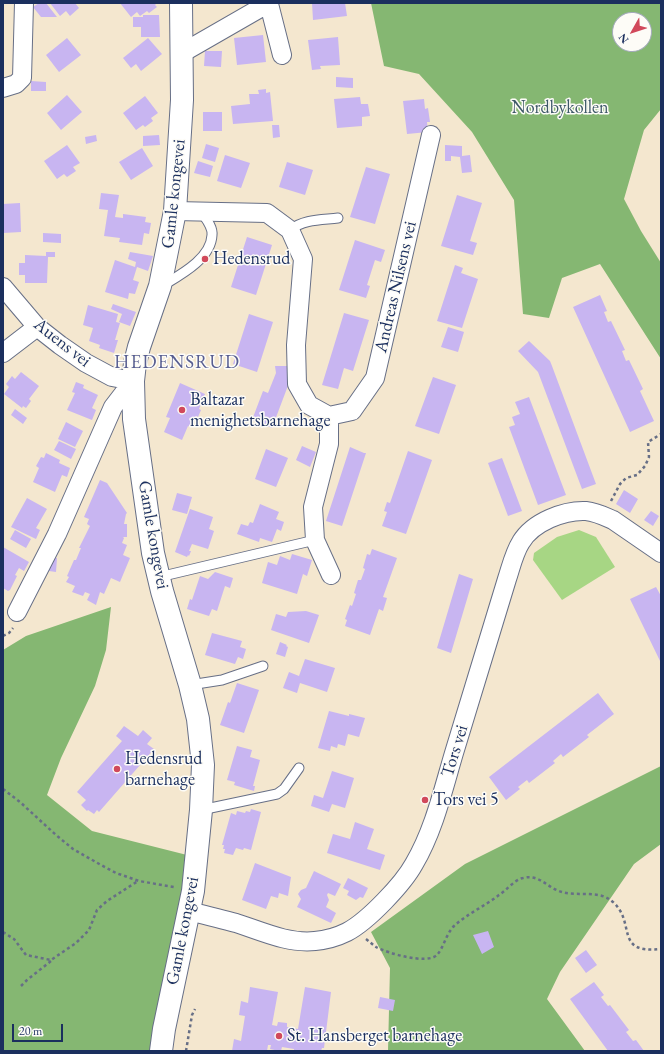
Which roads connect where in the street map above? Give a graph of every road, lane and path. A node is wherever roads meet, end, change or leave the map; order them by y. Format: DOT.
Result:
graph roads {
  1 [pos="24,3"];
  2 [pos="181,3"];
  3 [pos="269,3"];
  4 [pos="182,53"];
  5 [pos="282,55"];
  6 [pos="3,88"];
  7 [pos="431,135"];
  8 [pos="175,211"];
  9 [pos="202,213"];
  10 [pos="338,218"];
  11 [pos="290,230"];
  12 [pos="160,286"];
  13 [pos="3,287"];
  14 [pos="37,327"];
  15 [pos="3,353"];
  16 [pos="133,381"];
  17 [pos="329,416"];
  18 [pos="661,434"];
  19 [pos="612,498"];
  20 [pos="315,540"];
  21 [pos="661,553"];
  22 [pos="331,575"];
  23 [pos="159,577"];
  24 [pos="17,612"];
  25 [pos="263,666"];
  26 [pos="190,685"];
  27 [pos="299,768"];
  28 [pos="3,789"];
  29 [pos="202,810"];
  30 [pos="139,881"];
  31 [pos="191,901"];
  32 [pos="353,928"];
  33 [pos="3,932"];
  34 [pos="661,949"];
  35 [pos="51,960"];
  36 [pos="21,986"];
  37 [pos="195,1009"];
  38 [pos="162,1051"];
  39 [pos="186,1051"];
  1 -- 6 [label="street"];
  2 -- 4 [label="main road, Gamle kongevei"];
  3 -- 4 [label="street"];
  3 -- 5 [label="street"];
  4 -- 8 [label="main road, Gamle kongevei"];
  7 -- 17 [label="street, Andreas Nilsens vei"];
  8 -- 9 [label="street"];
  8 -- 12 [label="main road, Gamle kongevei"];
  9 -- 11 [label="street"];
  9 -- 12 [label="lane"];
  10 -- 11 [label="lane"];
  11 -- 17 [label="street"];
  12 -- 16 [label="main road, Gamle kongevei"];
  13 -- 14 [label="street, Auens vei"];
  14 -- 15 [label="street"];
  14 -- 16 [label="street, Auens vei"];
  16 -- 23 [label="main road, Gamle kongevei"];
  16 -- 24 [label="street"];
  17 -- 20 [label="street"];
  18 -- 19 [label="path"];
  20 -- 22 [label="street"];
  20 -- 23 [label="lane"];
  21 -- 32 [label="street, Tors vei"];
  23 -- 26 [label="main road, Gamle kongevei"];
  25 -- 26 [label="lane"];
  26 -- 29 [label="main road, Gamle kongevei"];
  27 -- 29 [label="lane"];
  28 -- 30 [label="path"];
  29 -- 31 [label="main road, Gamle kongevei"];
  30 -- 31 [label="path"];
  30 -- 35 [label="path"];
  31 -- 32 [label="street, Tors vei"];
  31 -- 38 [label="main road, Gamle kongevei"];
  32 -- 34 [label="path"];
  33 -- 35 [label="path"];
  35 -- 36 [label="path"];
  37 -- 39 [label="path"];
}
